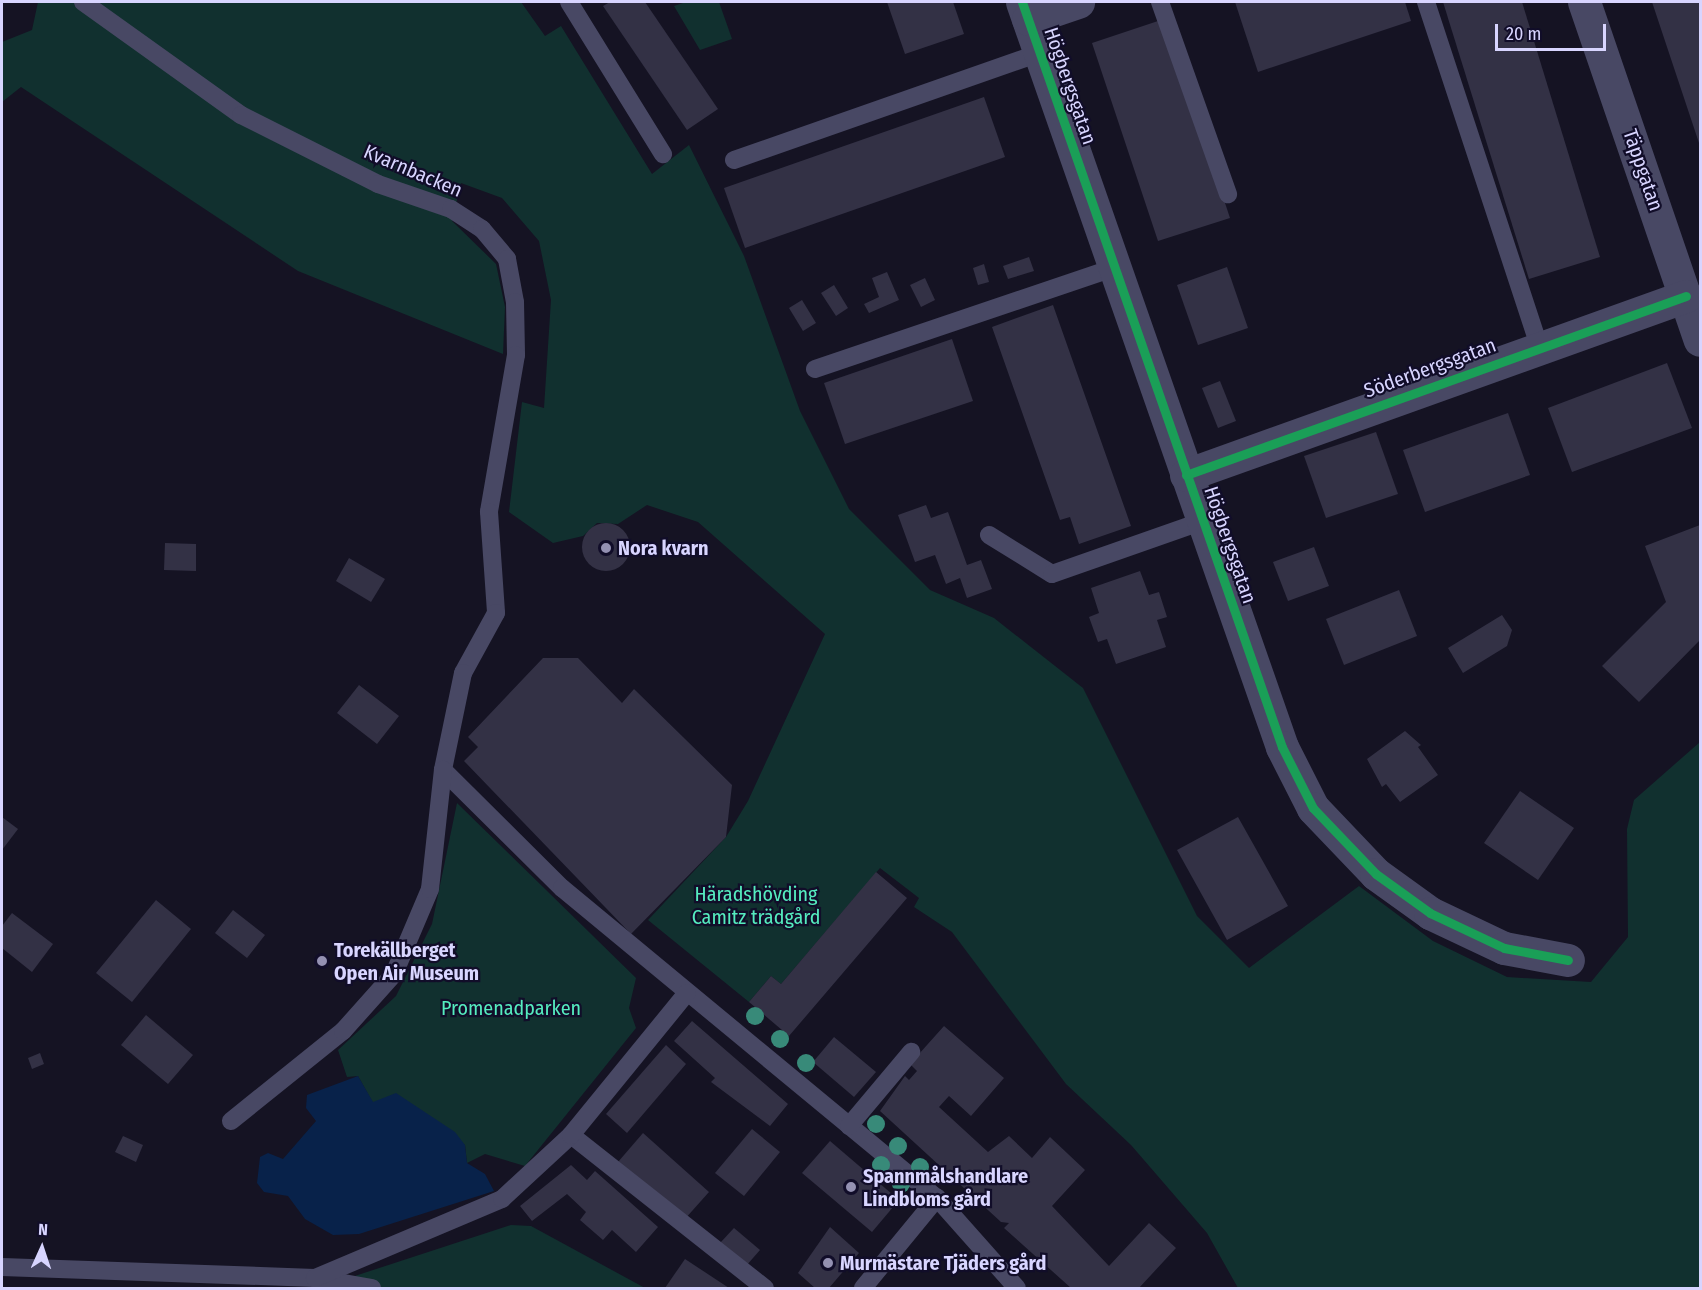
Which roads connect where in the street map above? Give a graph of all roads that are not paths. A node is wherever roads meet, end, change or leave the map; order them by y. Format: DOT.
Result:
graph roads {
  1 [pos="83,2"];
  2 [pos="569,2"];
  3 [pos="1078,2"];
  4 [pos="1160,2"];
  5 [pos="1426,2"];
  6 [pos="1584,2"];
  7 [pos="1025,10"];
  8 [pos="1040,53"];
  9 [pos="663,154"];
  10 [pos="734,160"];
  11 [pos="1228,194"];
  12 [pos="1113,268"];
  13 [pos="1689,280"];
  14 [pos="1701,340"];
  15 [pos="1540,348"];
  16 [pos="815,369"];
  17 [pos="1186,474"];
  18 [pos="1203,521"];
  19 [pos="989,535"];
  20 [pos="443,770"];
  21 [pos="1568,960"];
  22 [pos="687,993"];
  23 [pos="911,1052"];
  24 [pos="231,1121"];
  25 [pos="849,1126"];
  26 [pos="571,1135"];
  27 [pos="937,1198"];
  28 [pos="2,1267"];
  29 [pos="315,1278"];
  30 [pos="372,1288"];
  31 [pos="765,1288"];
  32 [pos="863,1288"];
  33 [pos="1017,1288"];
  1 -- 20 [label="lane, Kvarnbacken"];
  2 -- 9 [label="lane"];
  3 -- 7 [label="street"];
  4 -- 11 [label="lane"];
  5 -- 15 [label="lane"];
  6 -- 13 [label="street, Täppgatan"];
  7 -- 8 [label="street, Högbergsgatan"];
  8 -- 10 [label="lane"];
  8 -- 12 [label="street, Högbergsgatan"];
  12 -- 16 [label="lane"];
  12 -- 17 [label="street, Högbergsgatan"];
  13 -- 14 [label="street, Täppgatan"];
  13 -- 15 [label="street, Söderbergsgatan"];
  15 -- 17 [label="street, Söderbergsgatan"];
  17 -- 18 [label="street, Högbergsgatan"];
  18 -- 19 [label="lane"];
  18 -- 21 [label="street, Högbergsgatan"];
  20 -- 22 [label="lane"];
  20 -- 24 [label="lane"];
  22 -- 25 [label="lane"];
  22 -- 26 [label="lane"];
  23 -- 25 [label="lane"];
  25 -- 27 [label="lane"];
  26 -- 29 [label="lane"];
  26 -- 31 [label="lane"];
  27 -- 32 [label="lane"];
  27 -- 33 [label="lane"];
  28 -- 29 [label="lane"];
  29 -- 30 [label="lane"];
}
